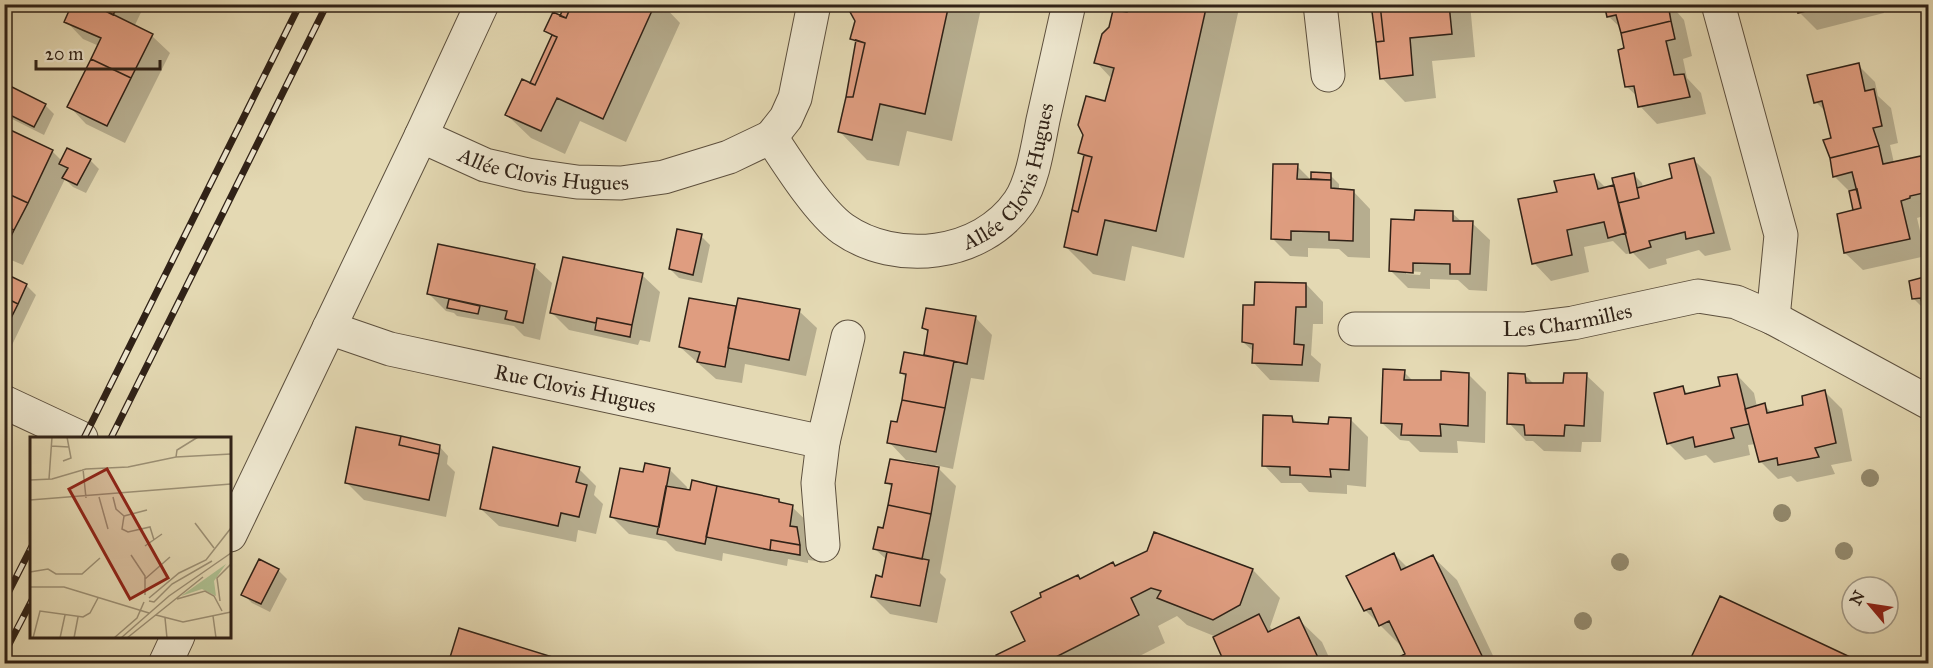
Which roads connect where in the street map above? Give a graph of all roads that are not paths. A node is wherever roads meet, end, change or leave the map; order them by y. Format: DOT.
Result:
graph roads {
  1 [pos="482,4"];
  2 [pos="814,4"];
  3 [pos="1069,4"];
  4 [pos="1320,4"];
  5 [pos="1718,4"];
  6 [pos="1328,75"];
  7 [pos="421,136"];
  8 [pos="771,137"];
  9 [pos="1773,318"];
  10 [pos="329,328"];
  11 [pos="1356,329"];
  12 [pos="848,337"];
  13 [pos="4,402"];
  14 [pos="1929,402"];
  15 [pos="79,437"];
  16 [pos="822,442"];
  17 [pos="233,521"];
  18 [pos="823,545"];
  19 [pos="177,638"];
  20 [pos="165,663"];
  1 -- 7 [label="street"];
  2 -- 8 [label="street, Allée Clovis Hugues"];
  3 -- 8 [label="street, Allée Clovis Hugues"];
  4 -- 6 [label="street"];
  5 -- 9 [label="street"];
  7 -- 8 [label="street, Allée Clovis Hugues"];
  7 -- 10 [label="street"];
  9 -- 11 [label="street, Les Charmilles"];
  9 -- 14 [label="street, Les Charmilles"];
  10 -- 16 [label="street, Rue Clovis Hugues"];
  10 -- 17 [label="street"];
  12 -- 16 [label="street"];
  13 -- 15 [label="street"];
  16 -- 18 [label="street"];
  19 -- 20 [label="street"];
}
